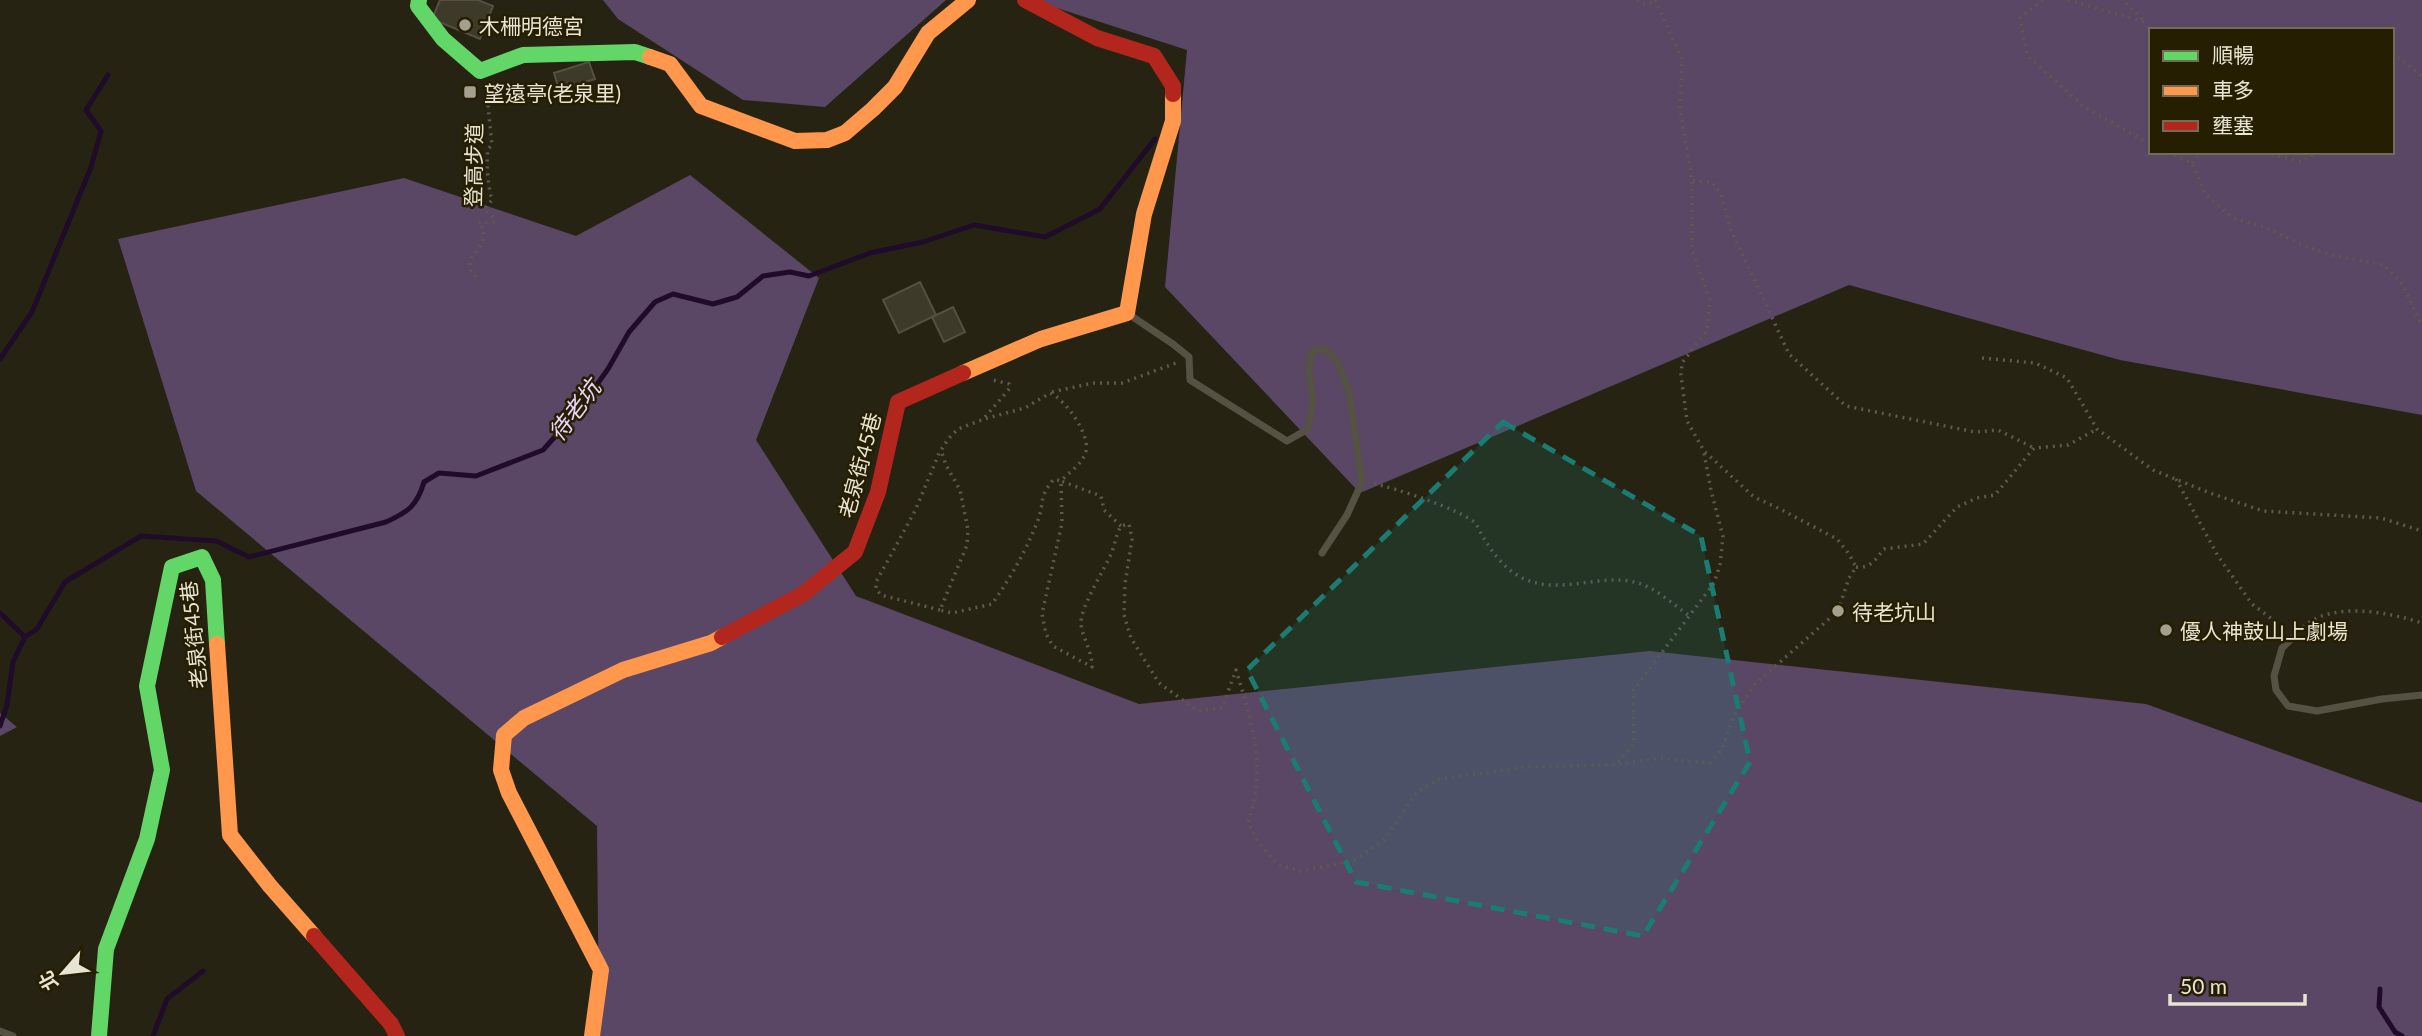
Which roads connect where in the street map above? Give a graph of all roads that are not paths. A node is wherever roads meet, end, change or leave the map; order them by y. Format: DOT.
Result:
graph roads {
  1 [pos="419,0"];
  2 [pos="968,0"];
  3 [pos="1025,0"];
  4 [pos="1127,313"];
  5 [pos="1322,553"];
  6 [pos="2295,636"];
  7 [pos="2422,695"];
  8 [pos="0,1031"];
  9 [pos="13,1036"];
  10 [pos="99,1036"];
  11 [pos="397,1036"];
  12 [pos="592,1036"];
  1 -- 2 [label="street"];
  3 -- 4 [label="street"];
  4 -- 5 [label="lane"];
  4 -- 12 [label="street, 老泉街45巷"];
  6 -- 7 [label="lane"];
  8 -- 9 [label="lane"];
  10 -- 11 [label="street, 老泉街45巷"];
}
